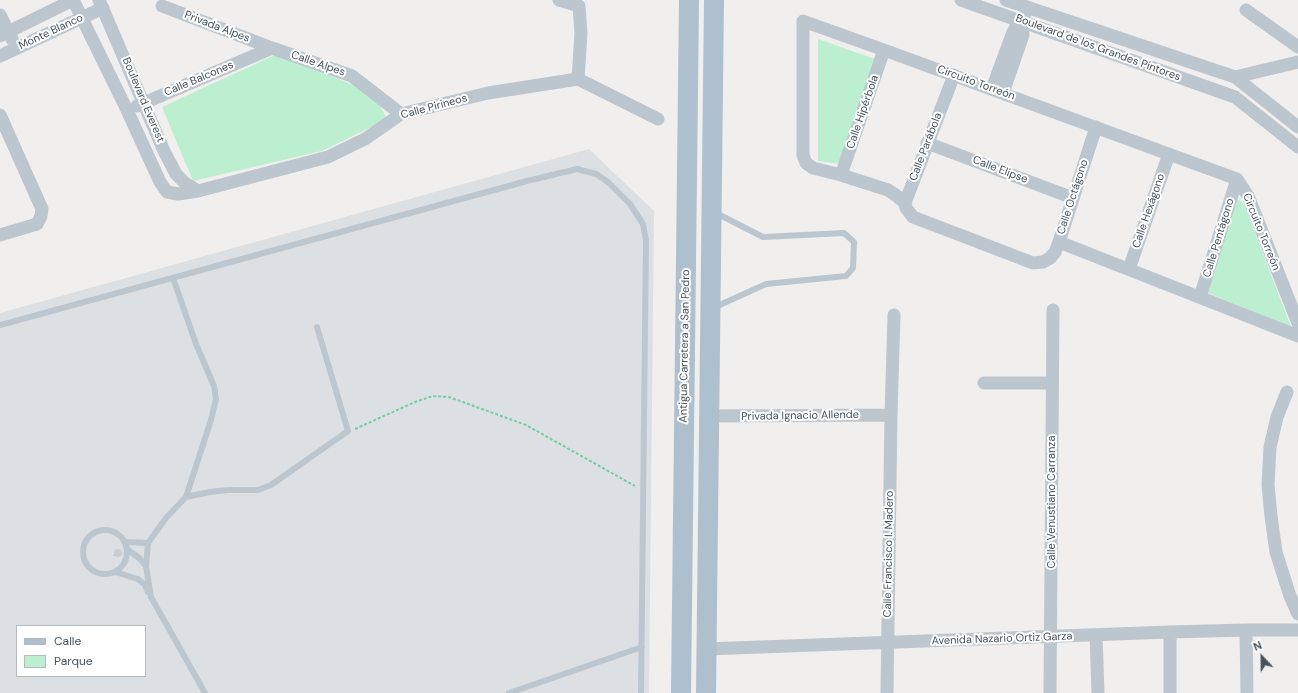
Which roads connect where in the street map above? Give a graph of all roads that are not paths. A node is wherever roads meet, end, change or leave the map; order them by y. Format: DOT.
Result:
graph roads {
  1 [pos="73,0"];
  2 [pos="559,0"];
  3 [pos="689,0"];
  4 [pos="714,0"];
  5 [pos="961,0"];
  6 [pos="1006,0"];
  7 [pos="101,4"];
  8 [pos="1030,4"];
  9 [pos="162,6"];
  10 [pos="1246,10"];
  11 [pos="0,15"];
  12 [pos="82,18"];
  13 [pos="1021,21"];
  14 [pos="4,34"];
  15 [pos="1298,47"];
  16 [pos="16,48"];
  17 [pos="272,48"];
  18 [pos="884,50"];
  19 [pos="0,56"];
  20 [pos="1298,62"];
  21 [pos="954,75"];
  22 [pos="1236,77"];
  23 [pos="578,79"];
  24 [pos="998,91"];
  25 [pos="1235,97"];
  26 [pos="144,103"];
  27 [pos="127,110"];
  28 [pos="401,114"];
  29 [pos="0,115"];
  30 [pos="658,119"];
  31 [pos="1298,126"];
  32 [pos="1096,127"];
  33 [pos="927,143"];
  34 [pos="1298,147"];
  35 [pos="1169,154"];
  36 [pos="841,175"];
  37 [pos="1237,179"];
  38 [pos="198,191"];
  39 [pos="167,192"];
  40 [pos="1073,198"];
  41 [pos="904,203"];
  42 [pos="711,211"];
  43 [pos="0,235"];
  44 [pos="1059,242"];
  45 [pos="1129,269"];
  46 [pos="173,278"];
  47 [pos="1200,297"];
  48 [pos="710,310"];
  49 [pos="1053,310"];
  50 [pos="894,315"];
  51 [pos="1298,323"];
  52 [pos="0,326"];
  53 [pos="317,327"];
  54 [pos="1298,336"];
  55 [pos="984,383"];
  56 [pos="1052,383"];
  57 [pos="1287,392"];
  58 [pos="891,415"];
  59 [pos="709,416"];
  60 [pos="186,497"];
  61 [pos="148,543"];
  62 [pos="126,546"];
  63 [pos="146,566"];
  64 [pos="115,572"];
  65 [pos="151,597"];
  66 [pos="1298,614"];
  67 [pos="1246,630"];
  68 [pos="1298,630"];
  69 [pos="1170,632"];
  70 [pos="1096,635"];
  71 [pos="1051,636"];
  72 [pos="888,643"];
  73 [pos="642,647"];
  74 [pos="706,649"];
  75 [pos="205,693"];
  76 [pos="509,693"];
  77 [pos="641,693"];
  78 [pos="681,693"];
  79 [pos="706,693"];
  80 [pos="887,693"];
  81 [pos="1050,693"];
  82 [pos="1098,693"];
  83 [pos="1170,693"];
  84 [pos="1247,693"];
  1 -- 12 [label="street, Boulevard Everest"];
  1 -- 14 [label="street, Monte Blanco"];
  2 -- 23 [label="street"];
  3 -- 78 [label="main road, Antigua Carretera a San Pedro"];
  4 -- 42 [label="main road"];
  5 -- 13 [label="street, Boulevard de los Grandes Pintores"];
  6 -- 8 [label="street, Boulevard de los Grandes Pintores"];
  7 -- 12 [label="street, Monte Blanco"];
  7 -- 26 [label="street, Boulevard Everest"];
  8 -- 13 [label="street"];
  8 -- 22 [label="street, Boulevard de los Grandes Pintores"];
  9 -- 17 [label="street, Privada Alpes"];
  10 -- 15 [label="street"];
  11 -- 14 [label="street"];
  12 -- 16 [label="street, Monte Blanco"];
  12 -- 27 [label="street, Boulevard Everest"];
  13 -- 24 [label="street"];
  13 -- 25 [label="street, Boulevard de los Grandes Pintores"];
  14 -- 16 [label="street"];
  16 -- 19 [label="street, Monte Blanco"];
  17 -- 26 [label="street, Calle Balcones"];
  17 -- 28 [label="street, Calle Alpes"];
  18 -- 21 [label="street, Circuito Torreón"];
  18 -- 36 [label="street, Calle Hipérbola"];
  18 -- 36 [label="street, Circuito Torreón"];
  20 -- 22 [label="street"];
  21 -- 24 [label="street, Circuito Torreón"];
  21 -- 33 [label="street, Calle Parábola"];
  22 -- 25 [label="street"];
  22 -- 31 [label="street, Boulevard de los Grandes Pintores"];
  23 -- 28 [label="street, Calle Pirineos"];
  23 -- 30 [label="street"];
  24 -- 32 [label="street, Circuito Torreón"];
  25 -- 34 [label="street, Boulevard de los Grandes Pintores"];
  26 -- 27 [label="street, Calle Balcones"];
  26 -- 38 [label="street, Boulevard Everest"];
  27 -- 39 [label="street, Boulevard Everest"];
  28 -- 38 [label="street, Calle Pirineos"];
  29 -- 43 [label="street"];
  32 -- 35 [label="street, Circuito Torreón"];
  32 -- 40 [label="street, Calle Octágono"];
  33 -- 40 [label="street, Calle Elipse"];
  33 -- 41 [label="street, Calle Parábola"];
  35 -- 37 [label="street, Circuito Torreón"];
  35 -- 45 [label="street, Calle Hexágono"];
  36 -- 41 [label="street, Circuito Torreón"];
  37 -- 47 [label="street, Calle Pentágono"];
  37 -- 51 [label="street, Circuito Torreón"];
  38 -- 39 [label="street, Calle Pirineos"];
  40 -- 44 [label="street, Calle Octágono"];
  41 -- 44 [label="street, Calle Octágono"];
  42 -- 48 [label="main road"];
  42 -- 48 [label="lane"];
  44 -- 45 [label="street"];
  45 -- 47 [label="street"];
  46 -- 52 [label="lane"];
  46 -- 60 [label="lane"];
  46 -- 73 [label="lane"];
  47 -- 54 [label="street"];
  48 -- 59 [label="main road"];
  49 -- 56 [label="street, Calle Venustiano Carranza"];
  50 -- 58 [label="street, Calle Francisco I. Madero"];
  53 -- 60 [label="lane"];
  55 -- 56 [label="street"];
  56 -- 71 [label="street, Calle Venustiano Carranza"];
  57 -- 66 [label="street"];
  58 -- 59 [label="street, Privada Ignacio Allende"];
  58 -- 72 [label="street, Calle Francisco I. Madero"];
  59 -- 74 [label="main road"];
  60 -- 61 [label="lane"];
  61 -- 62 [label="lane"];
  61 -- 63 [label="lane"];
  62 -- 63 [label="lane"];
  62 -- 64 [label="lane"];
  62 -- 64 [label="lane"];
  63 -- 65 [label="lane"];
  64 -- 65 [label="lane"];
  65 -- 75 [label="lane"];
  67 -- 68 [label="street, Avenida Nazario Ortiz Garza"];
  67 -- 69 [label="street, Avenida Nazario Ortiz Garza"];
  67 -- 84 [label="street"];
  69 -- 70 [label="street, Avenida Nazario Ortiz Garza"];
  69 -- 83 [label="street"];
  70 -- 71 [label="street, Avenida Nazario Ortiz Garza"];
  70 -- 82 [label="street"];
  71 -- 72 [label="street, Avenida Nazario Ortiz Garza"];
  71 -- 81 [label="street, Calle Venustiano Carranza"];
  72 -- 74 [label="street, Avenida Nazario Ortiz Garza"];
  72 -- 80 [label="street, Calle Francisco I. Madero"];
  73 -- 76 [label="lane"];
  73 -- 77 [label="lane"];
  74 -- 79 [label="main road"];
}
